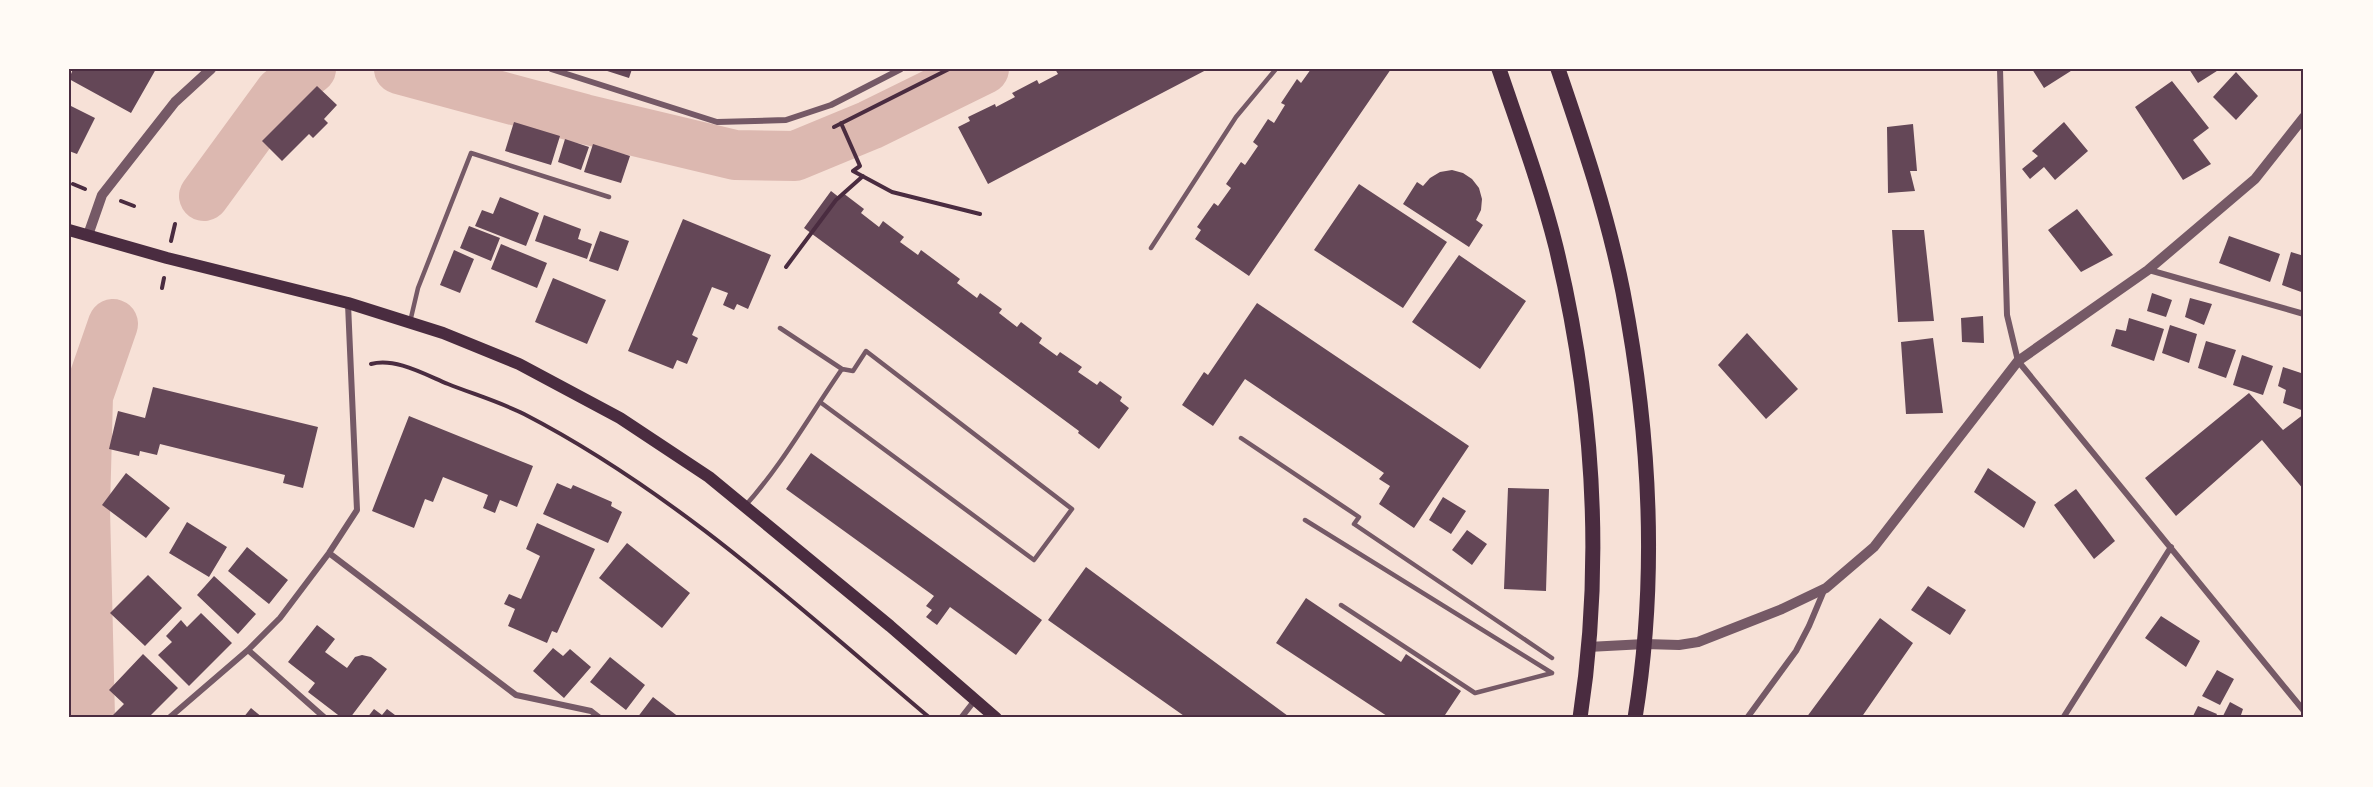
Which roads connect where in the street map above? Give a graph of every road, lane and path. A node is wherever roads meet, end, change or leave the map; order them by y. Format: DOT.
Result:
graph roads {
  1 [pos="211,69"];
  2 [pos="551,69"];
  3 [pos="901,69"];
  4 [pos="949,69"];
  5 [pos="1276,69"];
  6 [pos="1499,69"];
  7 [pos="1558,69"];
  8 [pos="2000,69"];
  9 [pos="2304,117"];
  10 [pos="841,123"];
  11 [pos="834,127"];
  12 [pos="863,176"];
  13 [pos="609,197"];
  14 [pos="980,213"];
  15 [pos="69,230"];
  16 [pos="88,235"];
  17 [pos="1151,248"];
  18 [pos="786,267"];
  19 [pos="2148,270"];
  20 [pos="348,303"];
  21 [pos="2304,314"];
  22 [pos="410,322"];
  23 [pos="780,328"];
  24 [pos="2018,361"];
  25 [pos="371,364"];
  26 [pos="842,369"];
  27 [pos="820,402"];
  28 [pos="1241,438"];
  29 [pos="745,506"];
  30 [pos="1305,520"];
  31 [pos="2171,547"];
  32 [pos="329,553"];
  33 [pos="1826,588"];
  34 [pos="1341,605"];
  35 [pos="1645,644"];
  36 [pos="1588,647"];
  37 [pos="248,650"];
  38 [pos="1552,658"];
  39 [pos="975,700"];
  40 [pos="2304,711"];
  41 [pos="169,718"];
  42 [pos="325,718"];
  43 [pos="600,718"];
  44 [pos="930,718"];
  45 [pos="961,718"];
  46 [pos="996,718"];
  47 [pos="1580,718"];
  48 [pos="1635,718"];
  49 [pos="1747,718"];
  50 [pos="2063,718"];
  1 -- 16 [label="street"];
  2 -- 3 [label="street"];
  4 -- 10 [label="path"];
  5 -- 17 [label="lane"];
  6 -- 36 [label="main road"];
  7 -- 35 [label="main road"];
  8 -- 24 [label="street"];
  9 -- 19 [label="street"];
  10 -- 11 [label="path"];
  10 -- 12 [label="path"];
  12 -- 14 [label="path"];
  12 -- 18 [label="path"];
  13 -- 22 [label="lane"];
  15 -- 16 [label="main road"];
  16 -- 20 [label="main road"];
  19 -- 21 [label="street"];
  19 -- 24 [label="street"];
  20 -- 22 [label="main road"];
  20 -- 32 [label="street"];
  22 -- 29 [label="main road"];
  23 -- 26 [label="lane"];
  24 -- 31 [label="street"];
  24 -- 33 [label="street"];
  25 -- 44 [label="path"];
  26 -- 27 [label="lane"];
  26 -- 27 [label="lane"];
  27 -- 29 [label="lane"];
  28 -- 38 [label="lane"];
  29 -- 39 [label="main road"];
  30 -- 34 [label="lane"];
  31 -- 40 [label="street"];
  31 -- 50 [label="street"];
  32 -- 37 [label="street"];
  32 -- 43 [label="street"];
  33 -- 35 [label="street"];
  33 -- 49 [label="street"];
  35 -- 36 [label="street"];
  35 -- 48 [label="main road"];
  36 -- 47 [label="main road"];
  37 -- 41 [label="street"];
  37 -- 42 [label="street"];
  39 -- 45 [label="street"];
  39 -- 46 [label="main road"];
}
